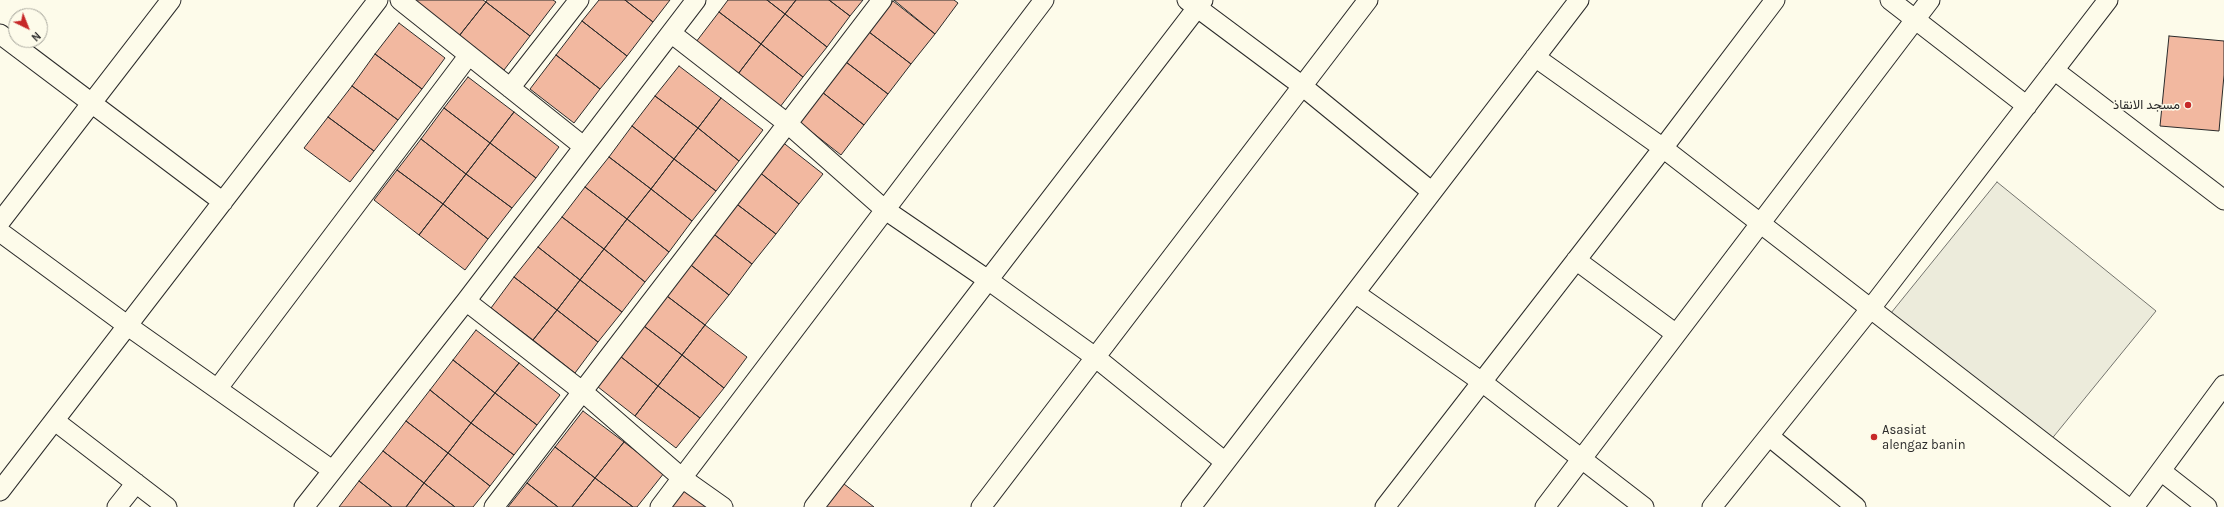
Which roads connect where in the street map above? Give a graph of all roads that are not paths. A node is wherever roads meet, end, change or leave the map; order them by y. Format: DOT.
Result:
graph roads {
  1 [pos="171,0"];
  2 [pos="378,0"];
  3 [pos="400,0"];
  4 [pos="579,0"];
  5 [pos="696,0"];
  6 [pos="882,0"];
  7 [pos="1044,0"];
  8 [pos="1368,0"];
  9 [pos="1579,0"];
  10 [pos="1775,0"];
  11 [pos="1890,0"];
  12 [pos="1930,0"];
  13 [pos="2108,0"];
  14 [pos="1196,2"];
  15 [pos="1916,19"];
  16 [pos="671,33"];
  17 [pos="0,34"];
  18 [pos="469,55"];
  19 [pos="1536,57"];
  20 [pos="2054,70"];
  21 [pos="1301,85"];
  22 [pos="510,88"];
  23 [pos="91,103"];
  24 [pos="2027,106"];
  25 [pos="788,124"];
  26 [pos="583,146"];
  27 [pos="1663,148"];
  28 [pos="1432,192"];
  29 [pos="2224,200"];
  30 [pos="222,202"];
  31 [pos="884,209"];
  32 [pos="0,222"];
  33 [pos="1760,224"];
  34 [pos="0,232"];
  35 [pos="1576,260"];
  36 [pos="988,280"];
  37 [pos="1355,293"];
  38 [pos="466,300"];
  39 [pos="1871,308"];
  40 [pos="128,326"];
  41 [pos="1676,334"];
  42 [pos="1095,357"];
  43 [pos="1482,382"];
  44 [pos="2224,385"];
  45 [pos="218,388"];
  46 [pos="583,392"];
  47 [pos="54,420"];
  48 [pos="1770,437"];
  49 [pos="1582,459"];
  50 [pos="1225,462"];
  51 [pos="332,470"];
  52 [pos="2161,471"];
  53 [pos="682,478"];
  54 [pos="136,483"];
  55 [pos="0,491"];
  56 [pos="117,507"];
  57 [pos="167,507"];
  58 [pos="304,507"];
  59 [pos="494,507"];
  60 [pos="660,507"];
  61 [pos="723,507"];
  62 [pos="814,507"];
  63 [pos="981,507"];
  64 [pos="1191,507"];
  65 [pos="1385,507"];
  66 [pos="1545,507"];
  67 [pos="1644,507"];
  68 [pos="1712,507"];
  69 [pos="1856,507"];
  70 [pos="2127,507"];
  71 [pos="2134,507"];
  72 [pos="2207,507"];
  1 -- 23 [label="street"];
  2 -- 30 [label="street"];
  3 -- 18 [label="street"];
  4 -- 22 [label="street"];
  5 -- 16 [label="street"];
  6 -- 25 [label="street"];
  7 -- 31 [label="street"];
  8 -- 21 [label="street"];
  9 -- 19 [label="street"];
  10 -- 27 [label="street"];
  11 -- 15 [label="street"];
  12 -- 15 [label="street"];
  13 -- 20 [label="street"];
  14 -- 21 [label="street"];
  14 -- 36 [label="street"];
  15 -- 24 [label="street"];
  15 -- 33 [label="street"];
  16 -- 25 [label="street"];
  16 -- 26 [label="street"];
  17 -- 23 [label="street"];
  18 -- 22 [label="street"];
  18 -- 45 [label="street"];
  19 -- 27 [label="street"];
  19 -- 28 [label="street"];
  20 -- 24 [label="street"];
  20 -- 29 [label="street"];
  21 -- 28 [label="street"];
  21 -- 42 [label="street"];
  22 -- 26 [label="street"];
  23 -- 30 [label="street"];
  23 -- 32 [label="street"];
  24 -- 39 [label="street"];
  25 -- 31 [label="street"];
  25 -- 46 [label="street"];
  26 -- 38 [label="street"];
  27 -- 33 [label="street"];
  27 -- 35 [label="street"];
  28 -- 37 [label="street"];
  30 -- 40 [label="street"];
  31 -- 36 [label="street"];
  31 -- 53 [label="street"];
  33 -- 39 [label="street"];
  33 -- 41 [label="street"];
  34 -- 40 [label="street"];
  35 -- 41 [label="street"];
  35 -- 43 [label="street"];
  36 -- 42 [label="street"];
  36 -- 62 [label="street"];
  37 -- 43 [label="street"];
  37 -- 50 [label="street"];
  38 -- 46 [label="street"];
  38 -- 51 [label="street"];
  39 -- 48 [label="street"];
  39 -- 70 [label="street"];
  40 -- 45 [label="street"];
  40 -- 47 [label="street"];
  41 -- 49 [label="street"];
  42 -- 50 [label="street"];
  42 -- 63 [label="street"];
  43 -- 49 [label="street"];
  43 -- 65 [label="street"];
  44 -- 52 [label="street"];
  45 -- 51 [label="street"];
  46 -- 53 [label="street"];
  46 -- 59 [label="street"];
  47 -- 54 [label="street"];
  47 -- 55 [label="street"];
  48 -- 68 [label="street"];
  48 -- 69 [label="street"];
  49 -- 66 [label="street"];
  49 -- 67 [label="street"];
  50 -- 64 [label="street"];
  51 -- 58 [label="street"];
  52 -- 71 [label="street"];
  52 -- 72 [label="street"];
  53 -- 60 [label="street"];
  53 -- 61 [label="street"];
  54 -- 56 [label="street"];
  54 -- 57 [label="street"];
}
